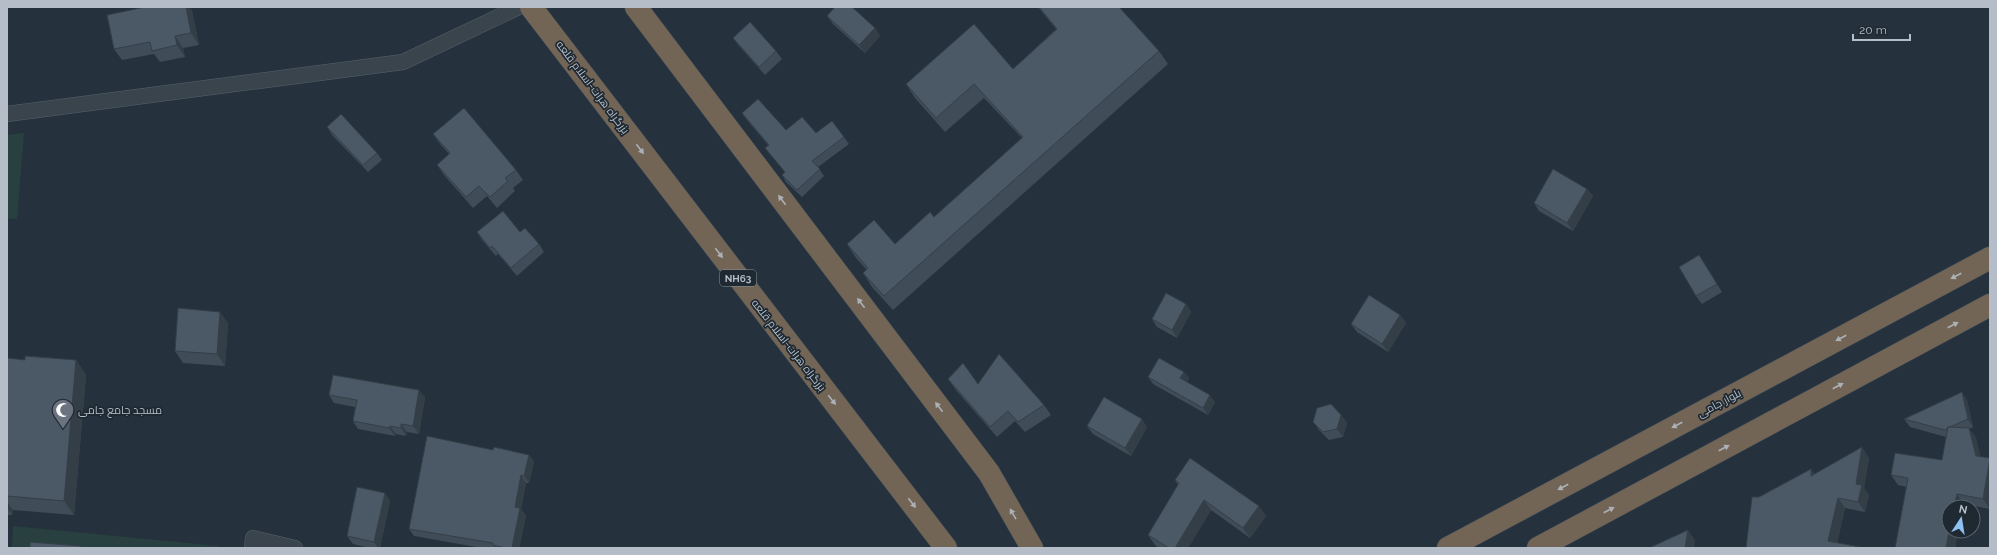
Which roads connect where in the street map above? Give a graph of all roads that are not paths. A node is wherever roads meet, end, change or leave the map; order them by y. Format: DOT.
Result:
graph roads {
  1 [pos="519,7"];
  2 [pos="531,7"];
  3 [pos="636,7"];
  4 [pos="7,114"];
  5 [pos="1990,258"];
  6 [pos="1990,304"];
  7 [pos="252,548"];
  8 [pos="295,548"];
  9 [pos="946,548"];
  10 [pos="1032,548"];
  11 [pos="1448,548"];
  12 [pos="1538,548"];
  1 -- 4 [label="street"];
  2 -- 9 [label="highway, بزرگراه هرات-اسلام قلعه / NH63, one-way"];
  10 -- 3 [label="highway, one-way"];
  5 -- 11 [label="highway, بلوار جامی, one-way"];
  12 -- 6 [label="highway, one-way"];
  7 -- 8 [label="street"];
}
